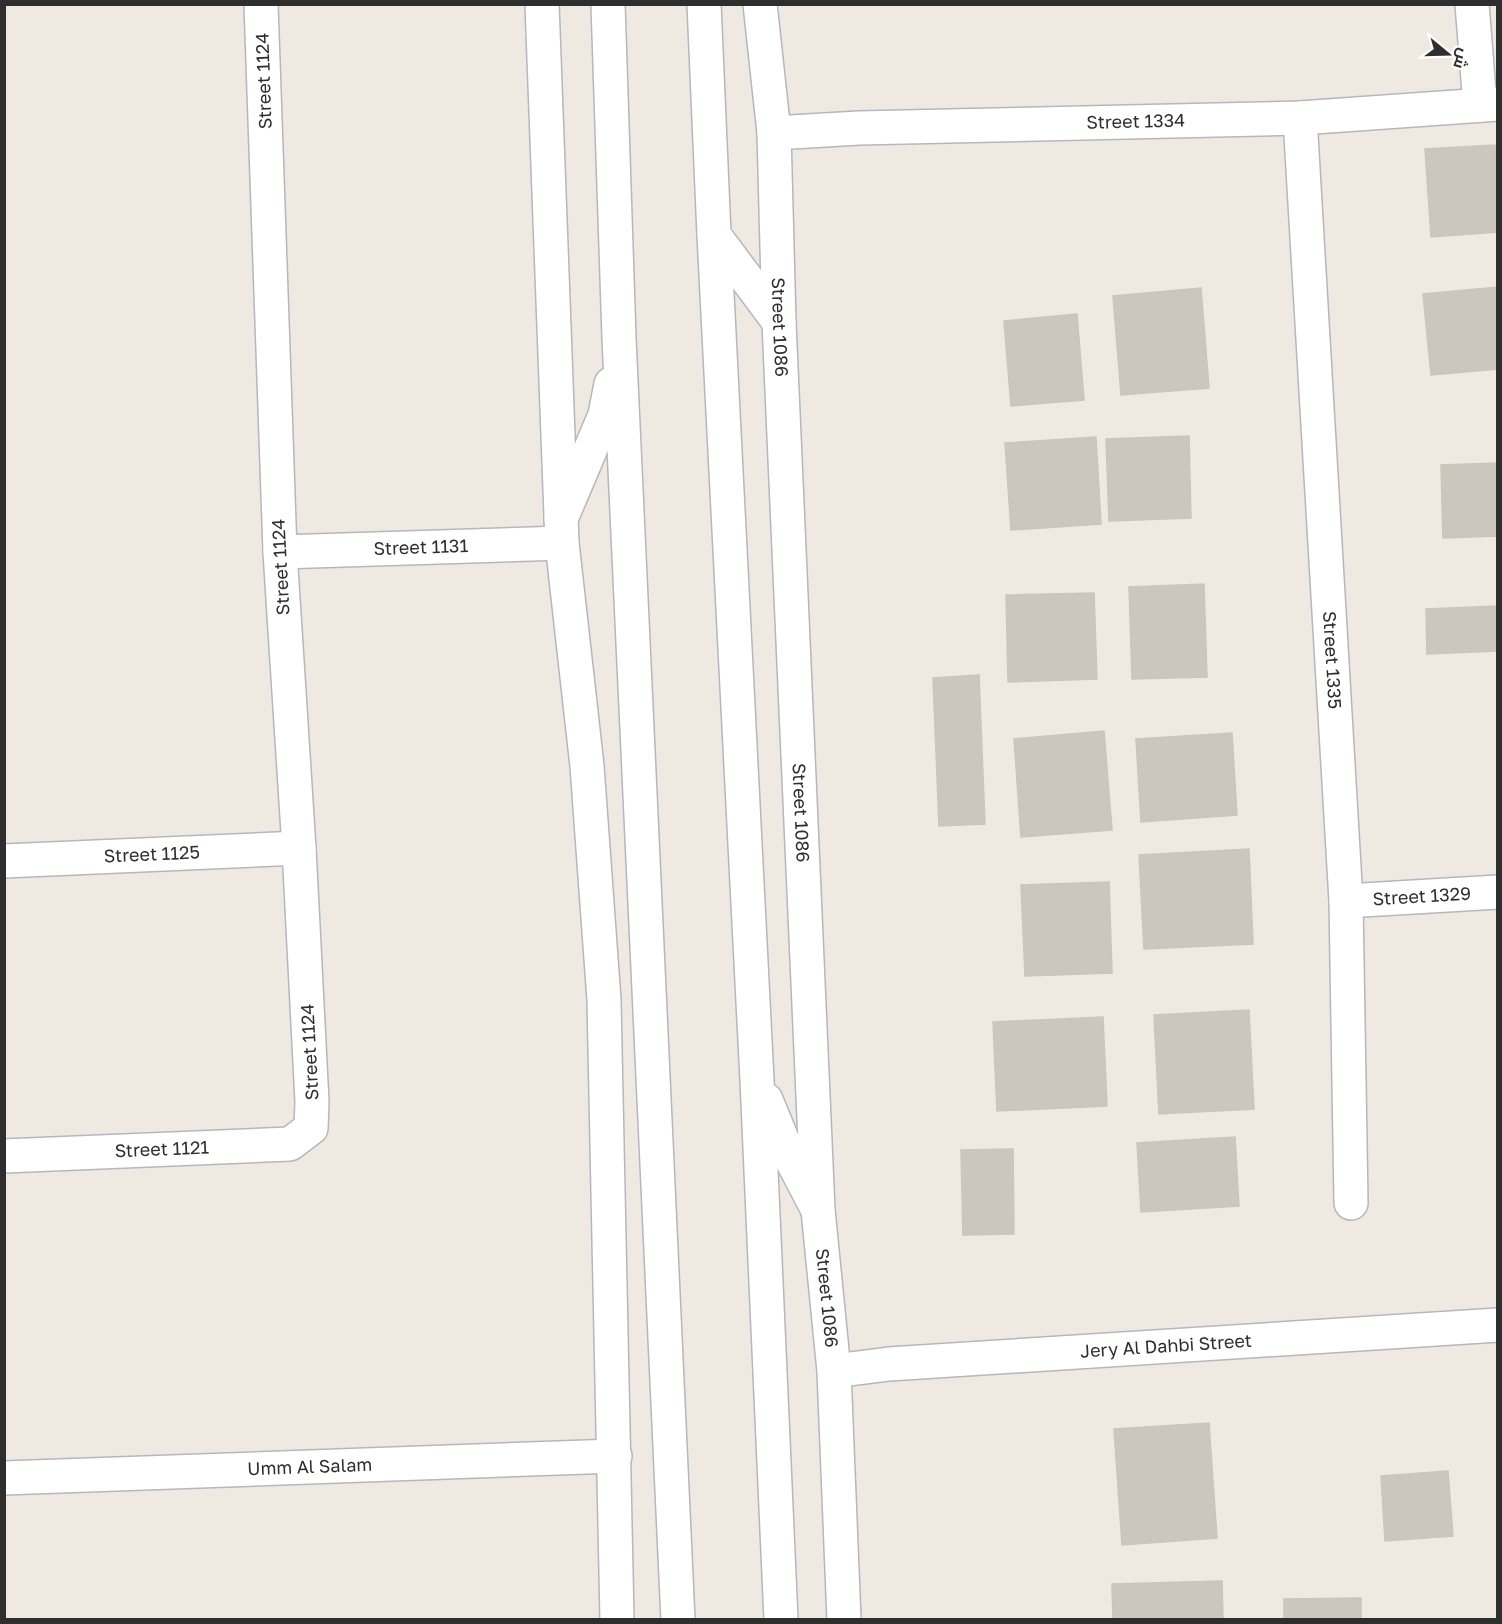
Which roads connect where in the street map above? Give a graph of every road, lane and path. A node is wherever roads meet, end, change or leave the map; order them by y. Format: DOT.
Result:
graph roads {
  1 [pos="261,4"];
  2 [pos="542,4"];
  3 [pos="608,4"];
  4 [pos="704,4"];
  5 [pos="760,4"];
  6 [pos="1472,4"];
  7 [pos="1489,104"];
  8 [pos="1300,118"];
  9 [pos="774,133"];
  10 [pos="714,235"];
  11 [pos="779,322"];
  12 [pos="619,338"];
  13 [pos="561,531"];
  14 [pos="280,552"];
  15 [pos="300,848"];
  16 [pos="4,861"];
  17 [pos="1497,892"];
  18 [pos="1346,901"];
  19 [pos="757,1080"];
  20 [pos="311,1128"];
  21 [pos="4,1156"];
  22 [pos="1352,1203"];
  23 [pos="818,1210"];
  24 [pos="1497,1325"];
  25 [pos="834,1371"];
  26 [pos="615,1456"];
  27 [pos="4,1478"];
  28 [pos="617,1620"];
  29 [pos="678,1620"];
  30 [pos="781,1620"];
  31 [pos="844,1620"];
  1 -- 14 [label="street, Street 1124"];
  2 -- 13 [label="street"];
  3 -- 12 [label="street"];
  4 -- 10 [label="street"];
  5 -- 9 [label="street, Street 1086"];
  6 -- 7 [label="street"];
  7 -- 8 [label="street, Street 1334"];
  8 -- 9 [label="street, Street 1334"];
  8 -- 18 [label="street, Street 1335"];
  9 -- 11 [label="street, Street 1086"];
  10 -- 11 [label="street"];
  10 -- 19 [label="street"];
  11 -- 23 [label="street, Street 1086"];
  12 -- 13 [label="street"];
  12 -- 29 [label="street"];
  13 -- 14 [label="street, Street 1131"];
  13 -- 26 [label="street"];
  14 -- 15 [label="street, Street 1124"];
  15 -- 16 [label="street, Street 1125"];
  15 -- 20 [label="street, Street 1124"];
  17 -- 18 [label="street, Street 1329"];
  18 -- 22 [label="street, Street 1335"];
  19 -- 23 [label="street"];
  19 -- 30 [label="street"];
  20 -- 21 [label="street, Street 1121"];
  23 -- 25 [label="street, Street 1086"];
  24 -- 25 [label="street, Jery Al Dahbi Street"];
  25 -- 31 [label="street, Street 1086"];
  26 -- 27 [label="street, Umm Al Salam"];
  26 -- 28 [label="street"];
}
